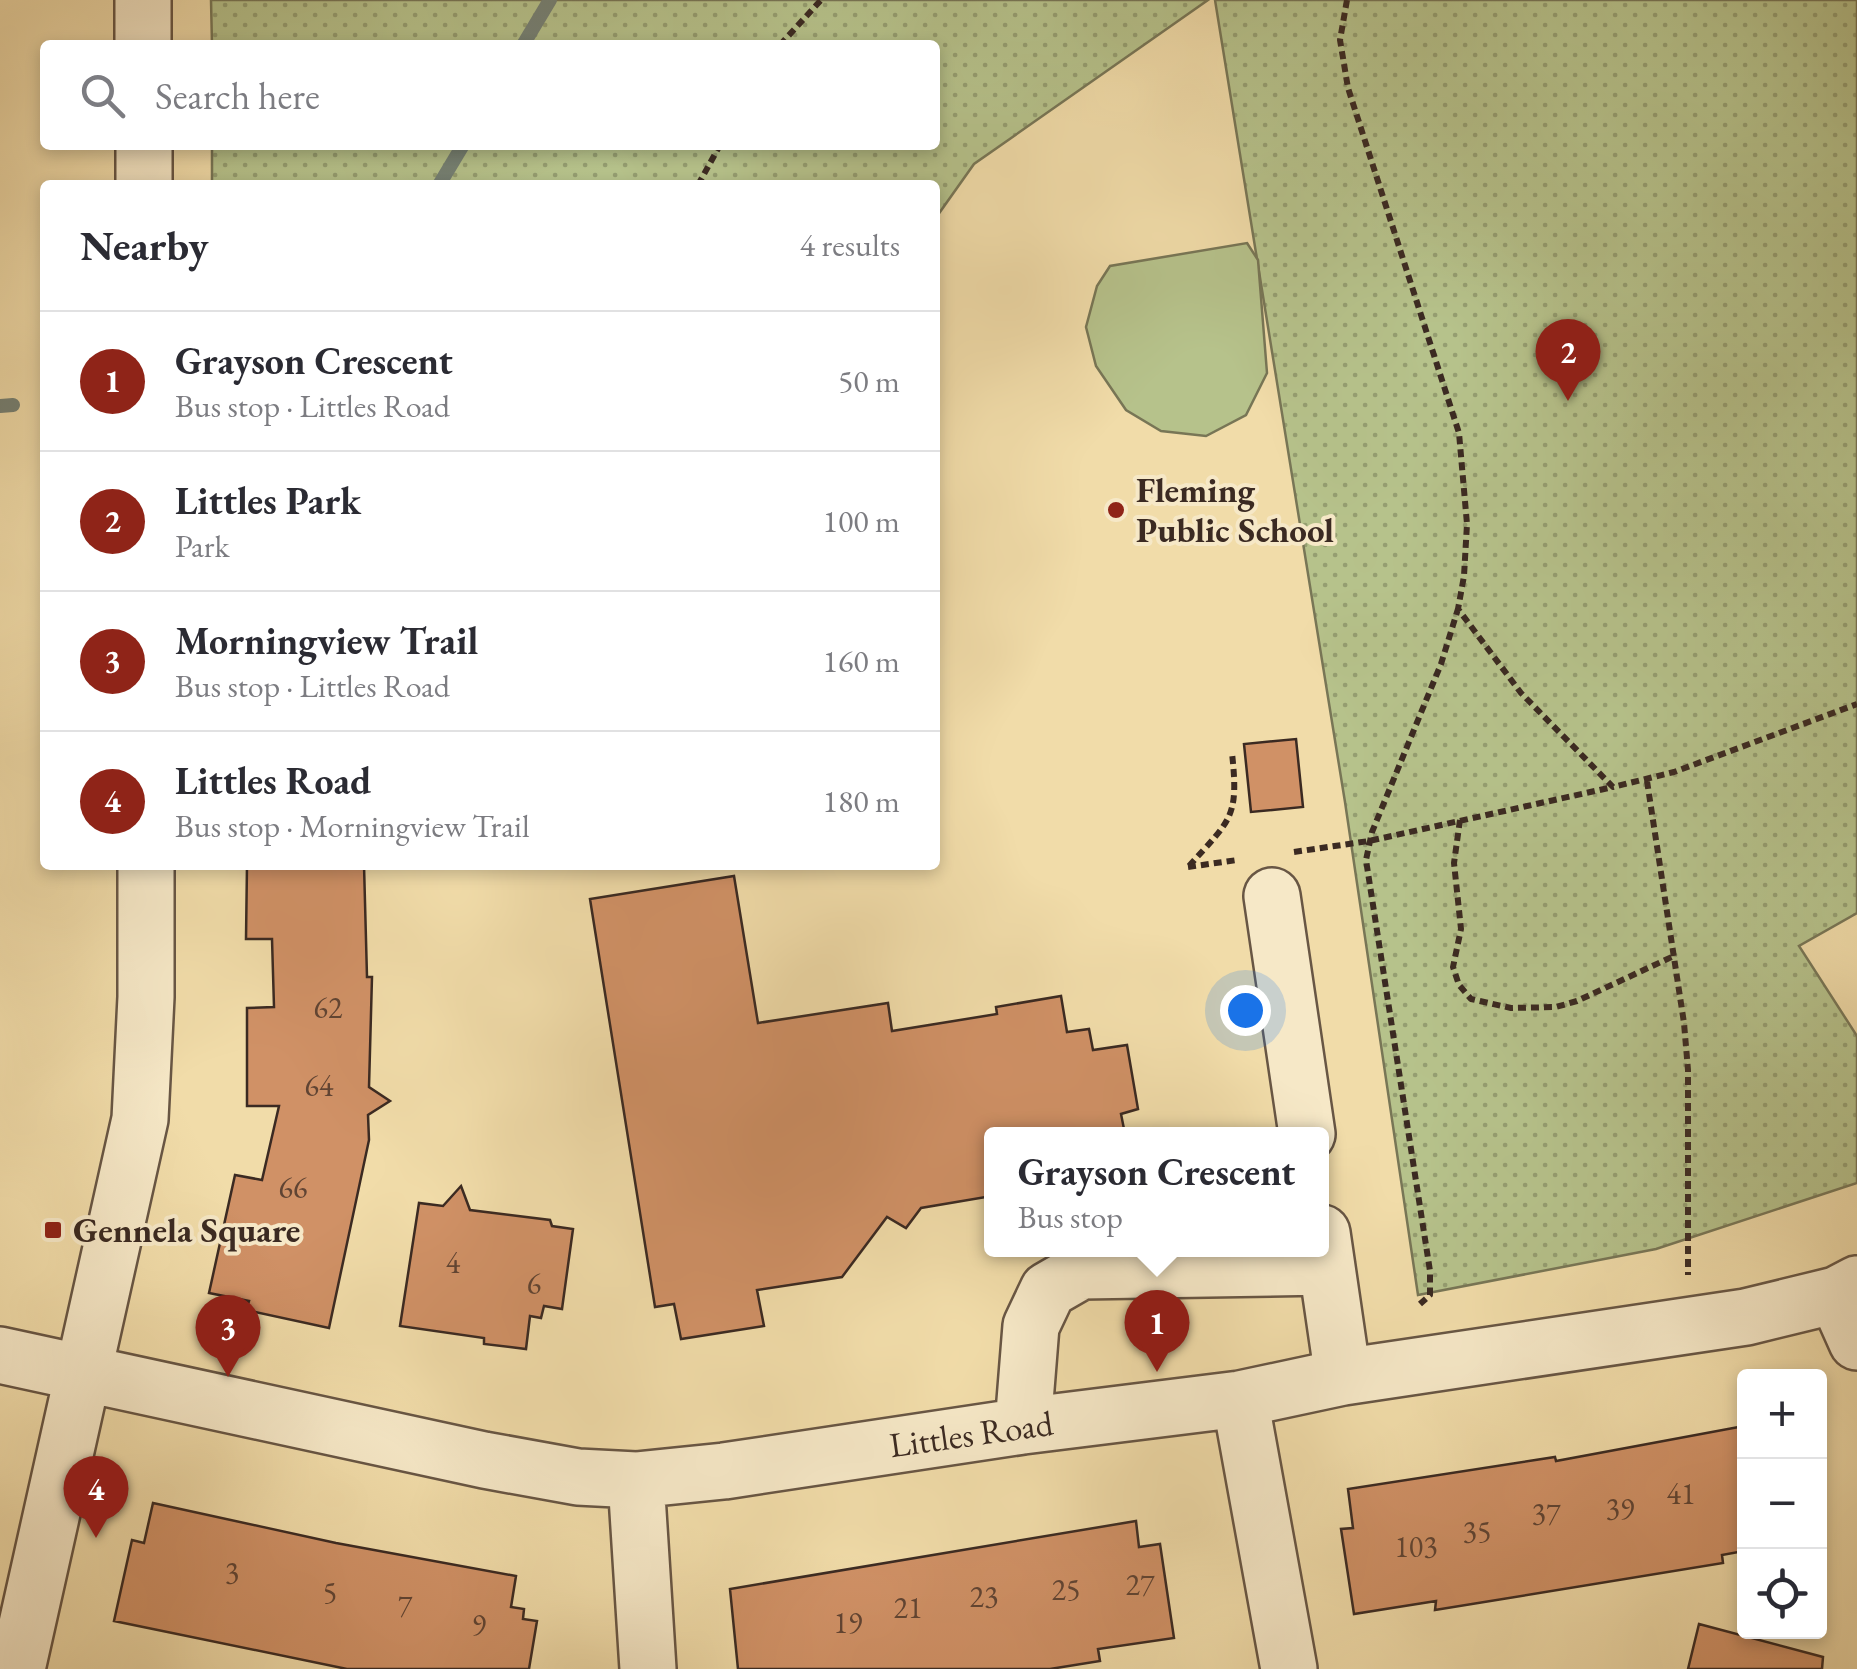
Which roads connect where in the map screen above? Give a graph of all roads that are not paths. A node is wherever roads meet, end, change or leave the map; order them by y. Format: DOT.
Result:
graph roads {
  1 [pos="143,0"];
  2 [pos="143,40"];
  3 [pos="144,150"];
  4 [pos="144,180"];
  5 [pos="146,870"];
  6 [pos="1268,870"];
  7 [pos="1307,1127"];
  8 [pos="1243,1257"];
  9 [pos="1325,1257"];
  10 [pos="1850,1307"];
  11 [pos="0,1355"];
  12 [pos="84,1374"];
  13 [pos="1343,1377"];
  14 [pos="1240,1399"];
  15 [pos="1023,1426"];
  16 [pos="636,1480"];
  17 [pos="17,1669"];
  18 [pos="648,1669"];
  19 [pos="1289,1669"];
  1 -- 2 [label="street"];
  3 -- 4 [label="street"];
  5 -- 12 [label="street"];
  6 -- 7 [label="street"];
  8 -- 15 [label="street"];
  9 -- 13 [label="street"];
  10 -- 13 [label="street, Littles Road"];
  11 -- 12 [label="street"];
  12 -- 16 [label="street, Littles Road"];
  12 -- 17 [label="street"];
  13 -- 14 [label="street, Littles Road"];
  14 -- 15 [label="street, Littles Road"];
  14 -- 19 [label="street"];
  15 -- 16 [label="street, Littles Road"];
  16 -- 18 [label="street"];
}
